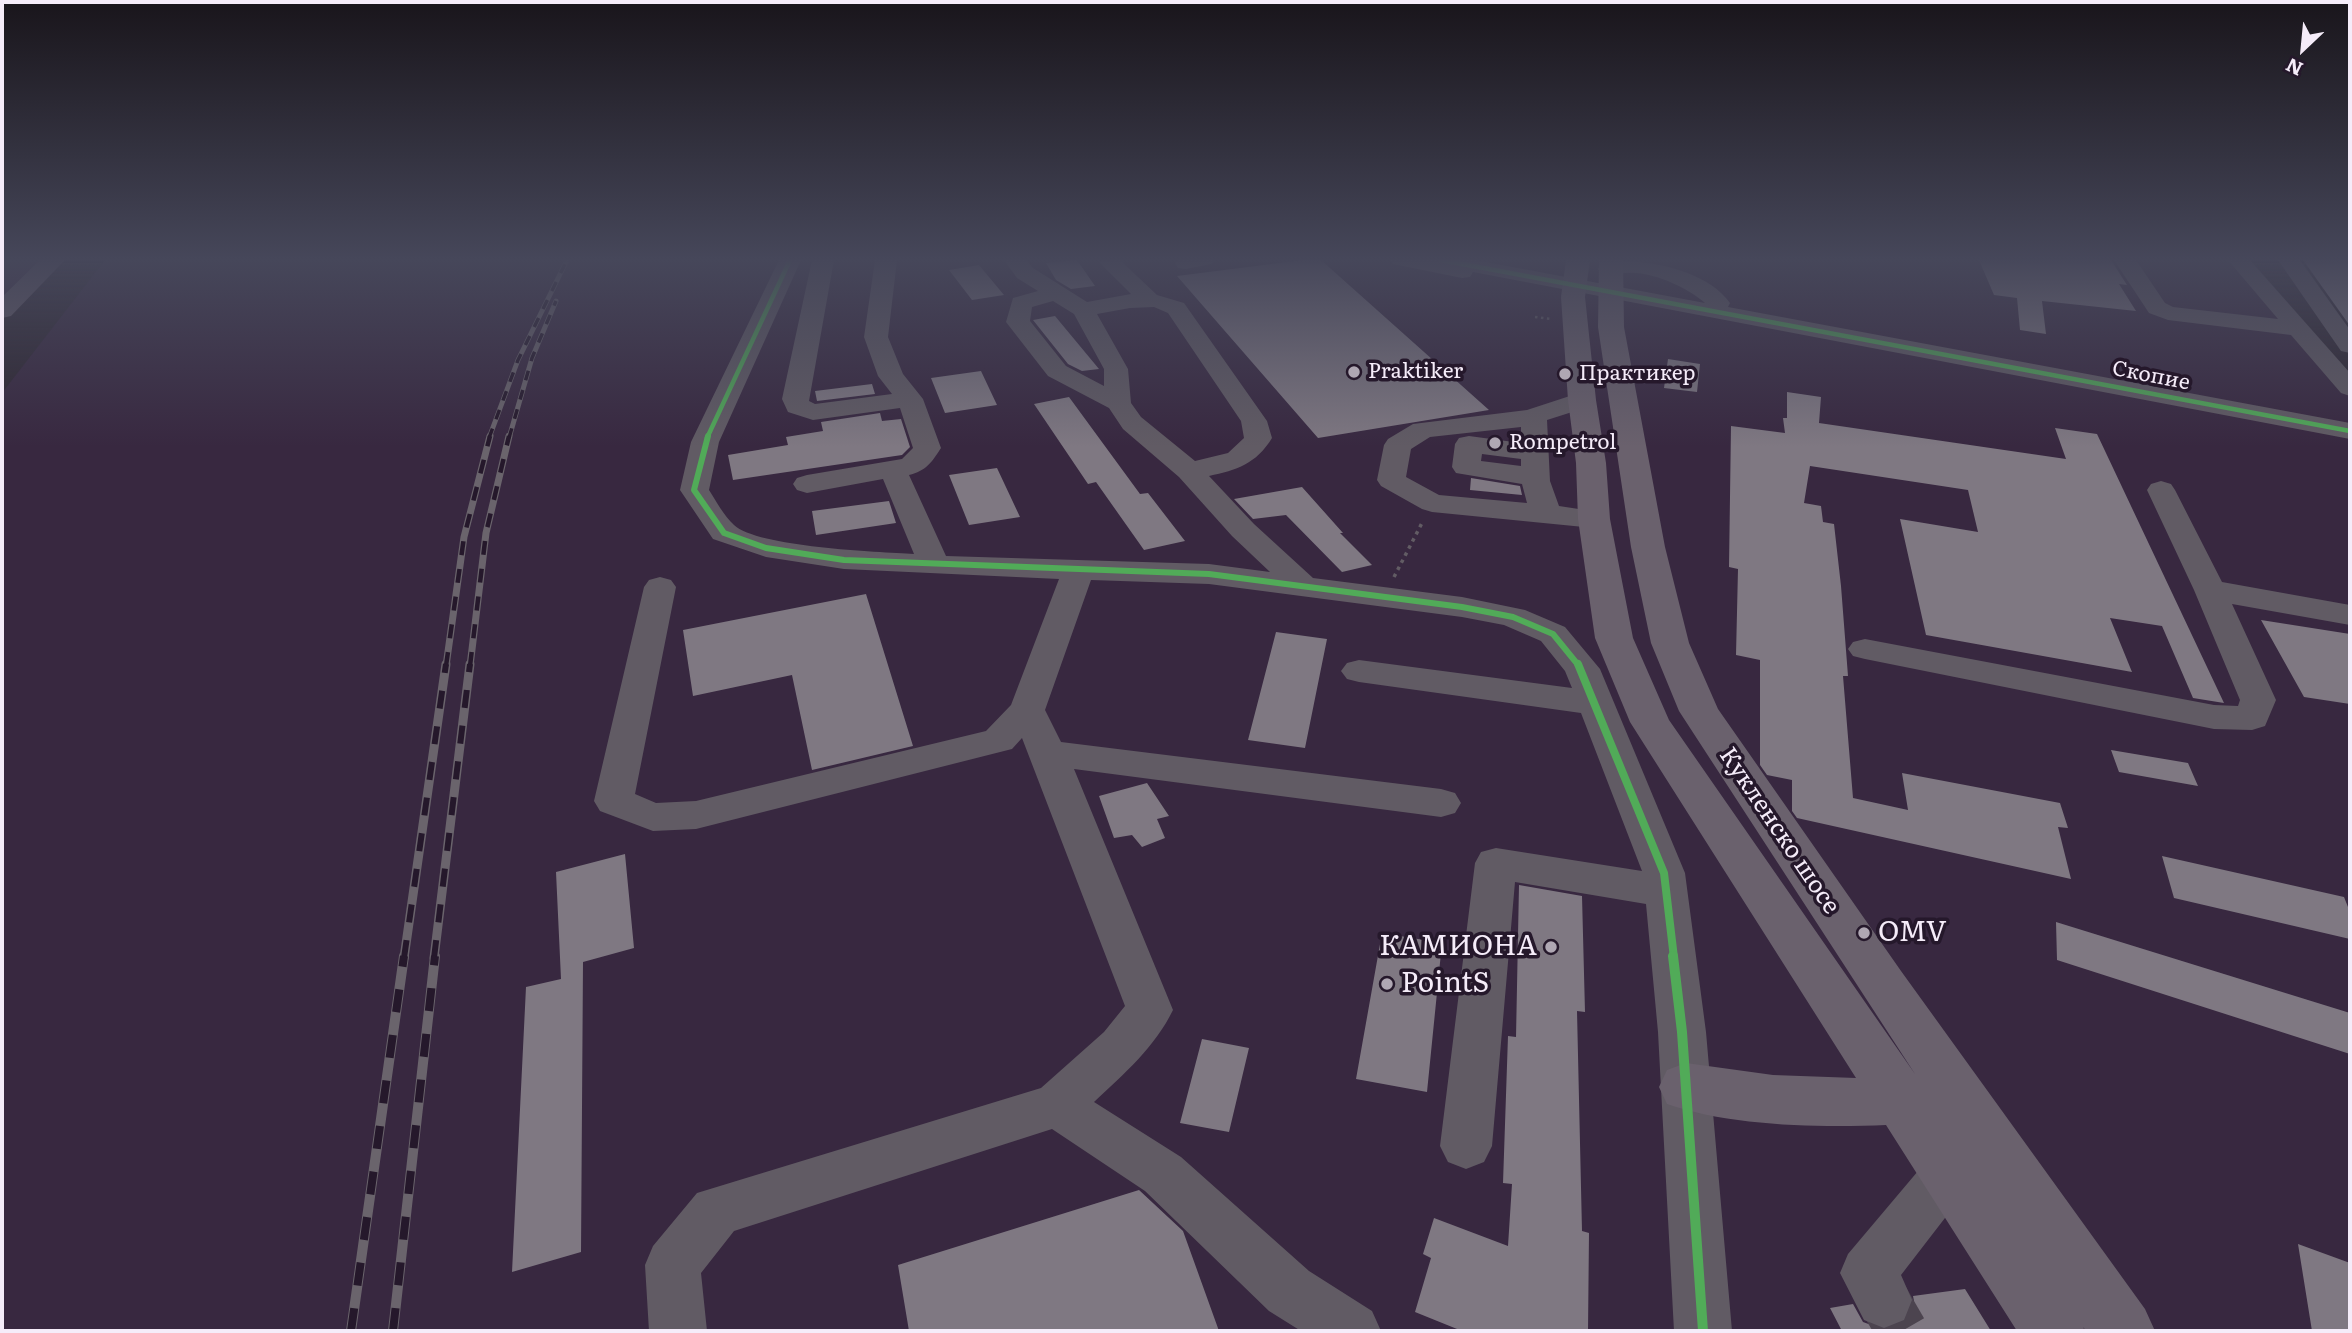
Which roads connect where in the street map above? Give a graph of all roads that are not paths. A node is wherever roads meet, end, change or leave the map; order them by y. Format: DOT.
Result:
graph roads {
  1 [pos="761,322"];
  2 [pos="810,322"];
  3 [pos="878,322"];
  4 [pos="1018,322"];
  5 [pos="1090,322"];
  6 [pos="1186,322"];
  7 [pos="1590,322"];
  8 [pos="1608,322"];
  9 [pos="1751,322"];
  10 [pos="1769,322"];
  11 [pos="2243,322"];
  12 [pos="2293,322"];
  13 [pos="2333,322"];
  14 [pos="2299,329"];
  15 [pos="2350,346"];
  16 [pos="1972,361"];
  17 [pos="2350,388"];
  18 [pos="909,399"];
  19 [pos="1582,400"];
  20 [pos="1118,403"];
  21 [pos="1534,417"];
  22 [pos="2350,431"];
  23 [pos="893,470"];
  24 [pos="1189,471"];
  25 [pos="807,484"];
  26 [pos="2161,490"];
  27 [pos="1549,514"];
  28 [pos="1594,519"];
  29 [pos="934,565"];
  30 [pos="1079,569"];
  31 [pos="1302,585"];
  32 [pos="660,587"];
  33 [pos="2210,590"];
  34 [pos="2350,615"];
  35 [pos="1865,649"];
  36 [pos="1359,671"];
  37 [pos="1595,703"];
  38 [pos="1027,710"];
  39 [pos="1048,753"];
  40 [pos="1441,803"];
  41 [pos="1666,891"];
  42 [pos="1686,1087"];
  43 [pos="1959,1093"];
  44 [pos="1899,1101"];
  45 [pos="1057,1105"];
  46 [pos="1466,1146"];
  47 [pos="1947,1175"];
  48 [pos="1884,1300"];
  49 [pos="678,1331"];
  50 [pos="1352,1331"];
  51 [pos="1703,1331"];
  52 [pos="2053,1331"];
  53 [pos="2123,1331"];
  1 -- 29 [label="street"];
  2 -- 18 [label="street"];
  3 -- 18 [label="street"];
  4 -- 20 [label="street"];
  5 -- 20 [label="street"];
  6 -- 24 [label="street"];
  7 -- 19 [label="main road, Кукленско шосе"];
  8 -- 43 [label="main road, Кукленско шосе"];
  9 -- 16 [label="street, Скопие"];
  10 -- 16 [label="street, Скопие"];
  11 -- 14 [label="street"];
  12 -- 14 [label="street"];
  13 -- 15 [label="street"];
  14 -- 17 [label="street"];
  16 -- 22 [label="street, Скопие"];
  18 -- 23 [label="street"];
  19 -- 21 [label="street"];
  19 -- 28 [label="main road, Кукленско шосе"];
  20 -- 24 [label="street"];
  21 -- 27 [label="street"];
  21 -- 27 [label="street"];
  23 -- 25 [label="street"];
  23 -- 29 [label="street"];
  24 -- 31 [label="street"];
  26 -- 33 [label="street"];
  27 -- 28 [label="street"];
  28 -- 44 [label="main road, Кукленско шосе"];
  29 -- 30 [label="street"];
  30 -- 31 [label="street"];
  30 -- 38 [label="street"];
  31 -- 37 [label="street"];
  32 -- 38 [label="street"];
  33 -- 34 [label="street"];
  33 -- 35 [label="street"];
  36 -- 37 [label="street"];
  37 -- 41 [label="street"];
  38 -- 39 [label="street"];
  39 -- 40 [label="street"];
  39 -- 45 [label="street"];
  41 -- 42 [label="street"];
  41 -- 46 [label="street"];
  42 -- 44 [label="main road"];
  42 -- 51 [label="street"];
  43 -- 44 [label="main road"];
  43 -- 53 [label="main road, Кукленско шосе"];
  44 -- 47 [label="main road, Кукленско шосе"];
  45 -- 49 [label="street"];
  45 -- 50 [label="street"];
  47 -- 48 [label="street"];
  47 -- 52 [label="main road, Кукленско шосе"];
}
